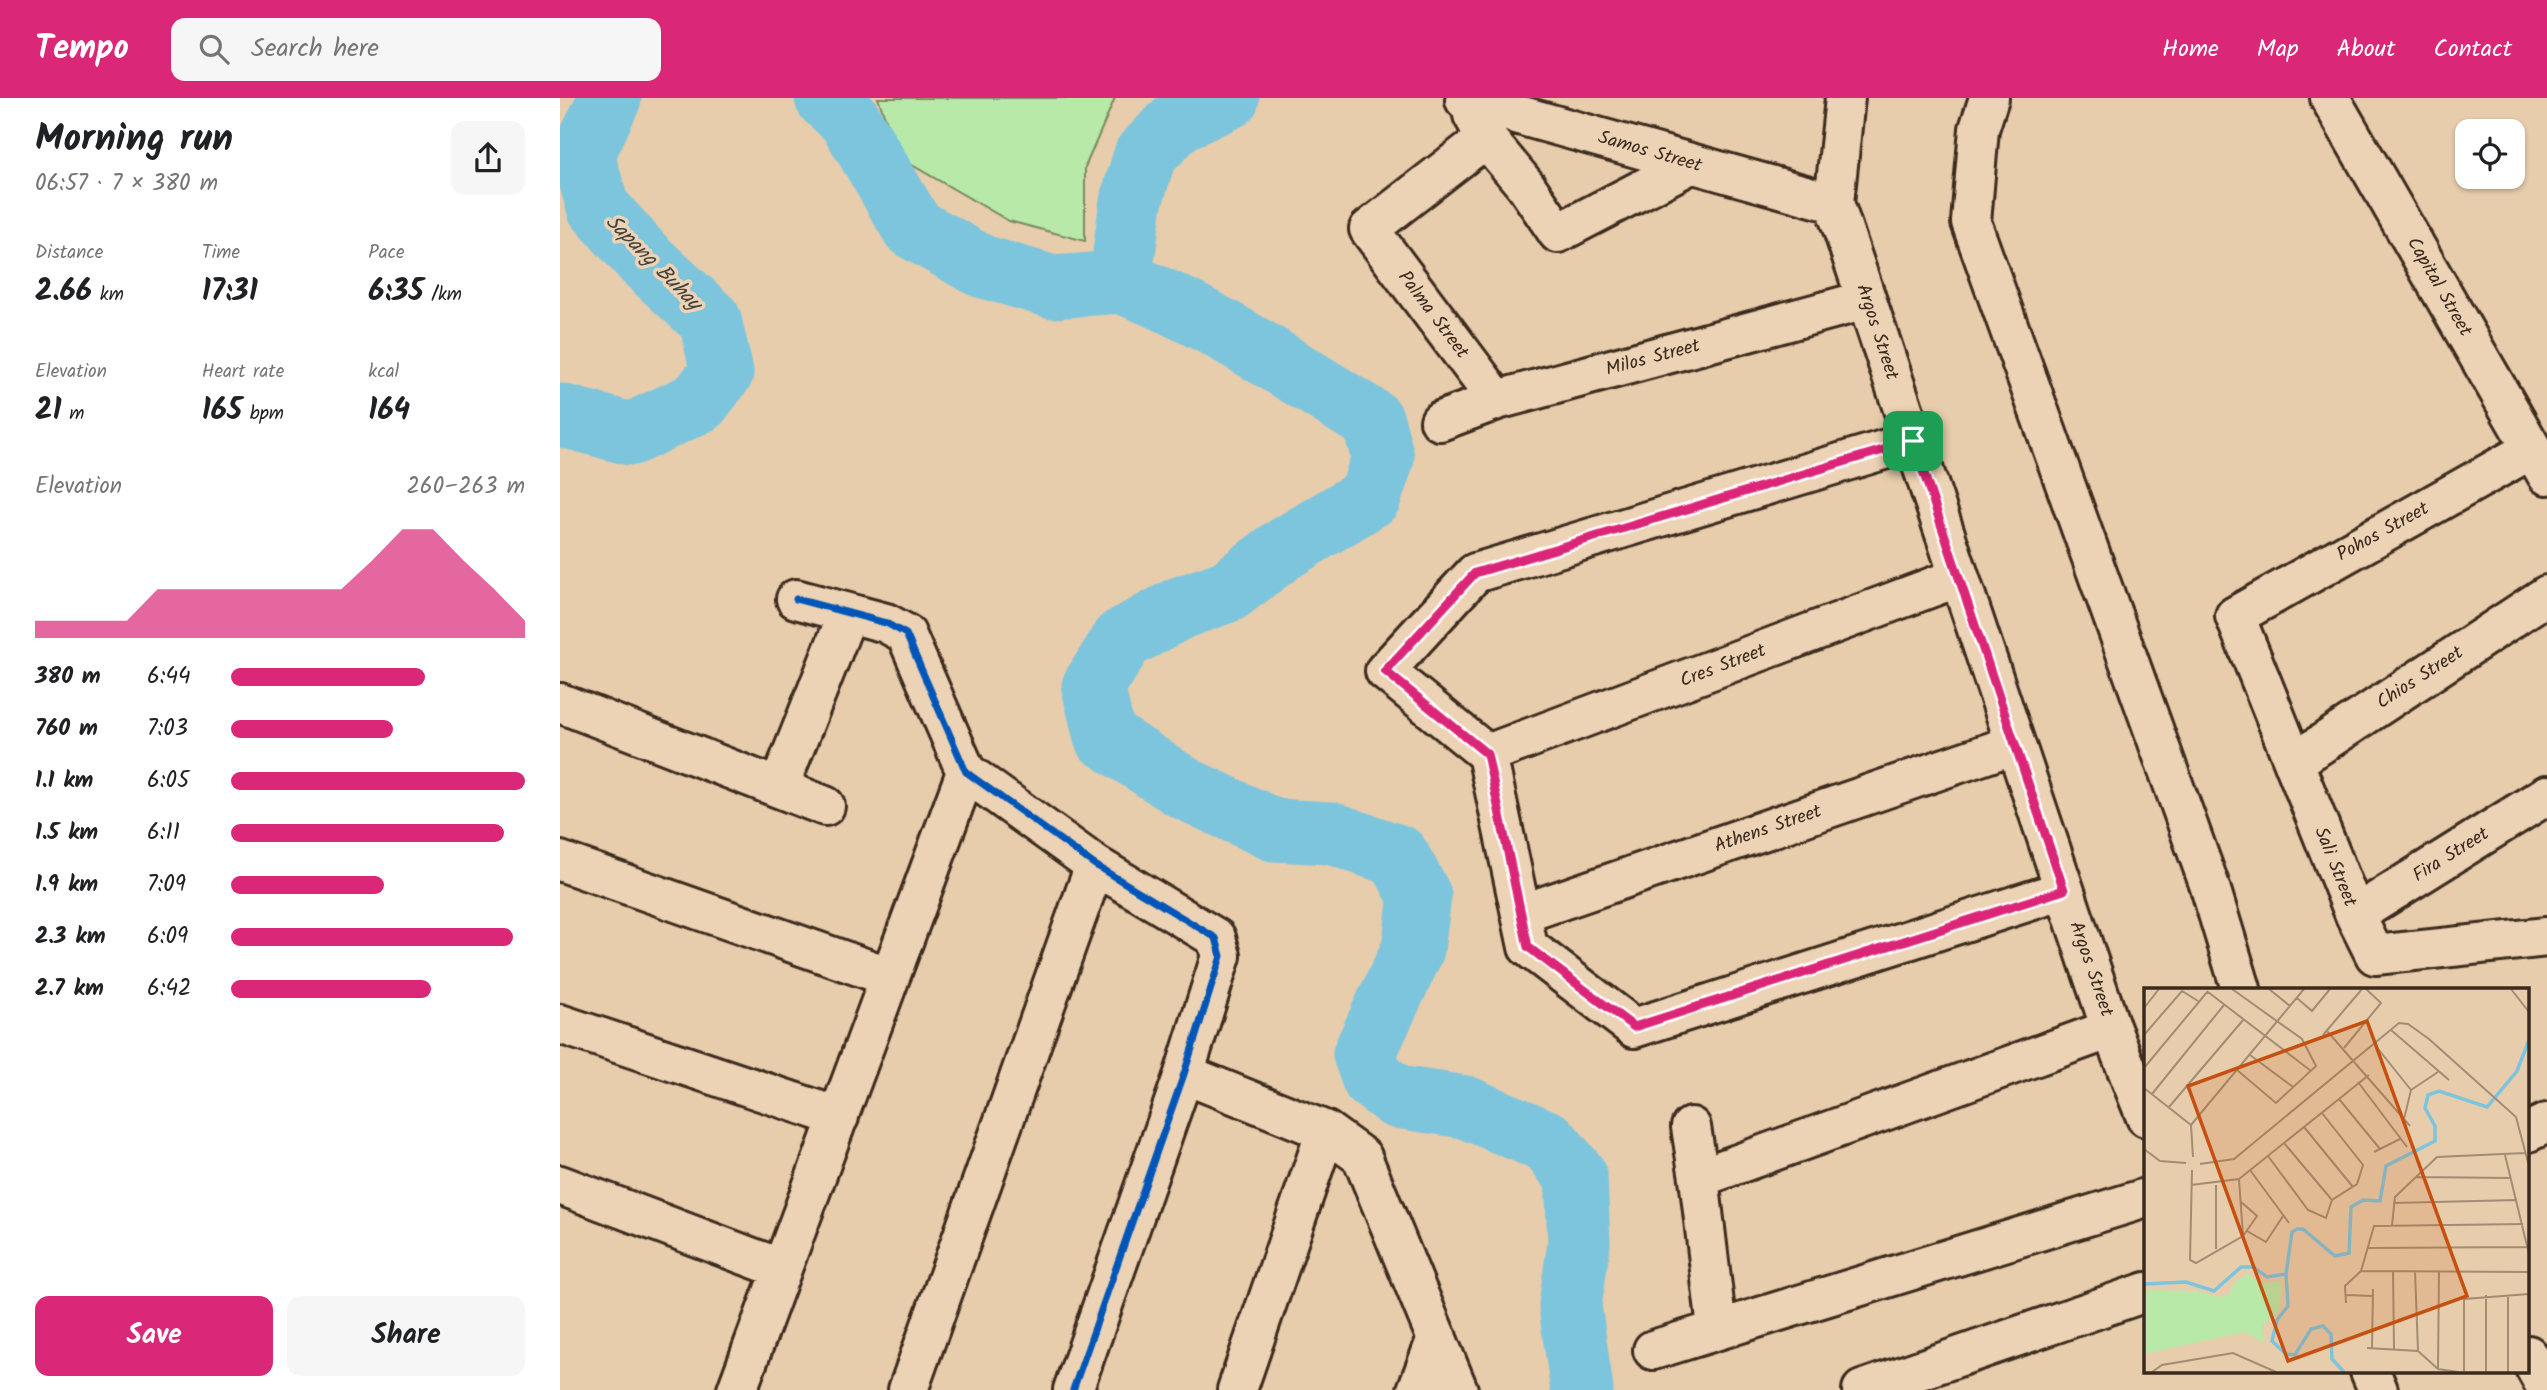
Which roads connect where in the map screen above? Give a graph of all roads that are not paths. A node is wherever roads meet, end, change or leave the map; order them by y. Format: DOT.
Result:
graph roads {
  1 [pos="1845,98"];
  2 [pos="1989,98"];
  3 [pos="2330,98"];
  4 [pos="1464,99"];
  5 [pos="1486,138"];
  6 [pos="1691,164"];
  7 [pos="1835,203"];
  8 [pos="1867,300"];
  9 [pos="1497,400"];
  10 [pos="1440,421"];
  11 [pos="1913,441"];
  12 [pos="2539,462"];
  13 [pos="1959,577"];
  14 [pos="2547,595"];
  15 [pos="796,599"];
  16 [pos="848,613"];
  17 [pos="2235,616"];
  18 [pos="560,703"];
  19 [pos="2015,744"];
  20 [pos="1487,754"];
  21 [pos="2294,762"];
  22 [pos="966,772"];
  23 [pos="779,787"];
  24 [pos="2547,795"];
  25 [pos="825,806"];
  26 [pos="560,861"];
  27 [pos="1095,865"];
  28 [pos="2064,890"];
  29 [pos="1521,914"];
  30 [pos="2355,915"];
  31 [pos="2547,937"];
  32 [pos="891,977"];
  33 [pos="2241,988"];
  34 [pos="560,1024"];
  35 [pos="2111,1029"];
  36 [pos="1184,1074"];
  37 [pos="2144,1112"];
  38 [pos="839,1117"];
  39 [pos="2547,1123"];
  40 [pos="1691,1127"];
  41 [pos="1326,1131"];
  42 [pos="2529,1132"];
  43 [pos="1699,1178"];
  44 [pos="560,1185"];
  45 [pos="2144,1199"];
  46 [pos="782,1269"];
  47 [pos="2144,1293"];
  48 [pos="1717,1329"];
  49 [pos="1437,1338"];
  50 [pos="1653,1350"];
  51 [pos="2529,1358"];
  52 [pos="2547,1389"];
  53 [pos="737,1390"];
  54 [pos="908,1390"];
  55 [pos="1073,1390"];
  56 [pos="1237,1390"];
  57 [pos="1417,1390"];
  58 [pos="1458,1390"];
  59 [pos="1862,1390"];
  1 -- 7 [label="street, Argos Street"];
  2 -- 33 [label="street"];
  3 -- 12 [label="street, Capital Street"];
  4 -- 5 [label="street"];
  4 -- 6 [label="street, Samos Street"];
  5 -- 6 [label="street"];
  5 -- 9 [label="street, Palma Street"];
  6 -- 7 [label="street, Samos Street"];
  7 -- 8 [label="street, Argos Street"];
  8 -- 9 [label="street, Milos Street"];
  8 -- 11 [label="street, Argos Street"];
  9 -- 10 [label="street, Milos Street"];
  11 -- 13 [label="street, Argos Street"];
  11 -- 20 [label="street"];
  12 -- 17 [label="street, Pohos Street"];
  13 -- 19 [label="street, Argos Street"];
  13 -- 20 [label="street, Cres Street"];
  14 -- 21 [label="street, Chios Street"];
  15 -- 16 [label="street"];
  16 -- 22 [label="street"];
  16 -- 23 [label="street"];
  17 -- 21 [label="street, Sali Street"];
  18 -- 23 [label="street"];
  19 -- 28 [label="street, Argos Street"];
  19 -- 29 [label="street, Athens Street"];
  20 -- 29 [label="street"];
  21 -- 30 [label="street, Sali Street"];
  22 -- 27 [label="street"];
  22 -- 32 [label="street"];
  23 -- 25 [label="street"];
  24 -- 30 [label="street, Fira Street"];
  26 -- 32 [label="street"];
  27 -- 36 [label="street"];
  27 -- 54 [label="street"];
  28 -- 29 [label="street"];
  28 -- 35 [label="street, Argos Street"];
  30 -- 31 [label="street, Sali Street"];
  32 -- 38 [label="street"];
  34 -- 38 [label="street"];
  35 -- 37 [label="street, Argos Street"];
  35 -- 43 [label="street"];
  36 -- 41 [label="street"];
  36 -- 55 [label="street"];
  38 -- 46 [label="street"];
  39 -- 42 [label="street"];
  40 -- 43 [label="street"];
  41 -- 49 [label="street"];
  41 -- 56 [label="street"];
  43 -- 48 [label="street"];
  44 -- 46 [label="street"];
  45 -- 48 [label="street"];
  46 -- 53 [label="street"];
  47 -- 59 [label="street"];
  48 -- 50 [label="street"];
  49 -- 57 [label="street"];
  49 -- 58 [label="street"];
  51 -- 52 [label="street"];
}
